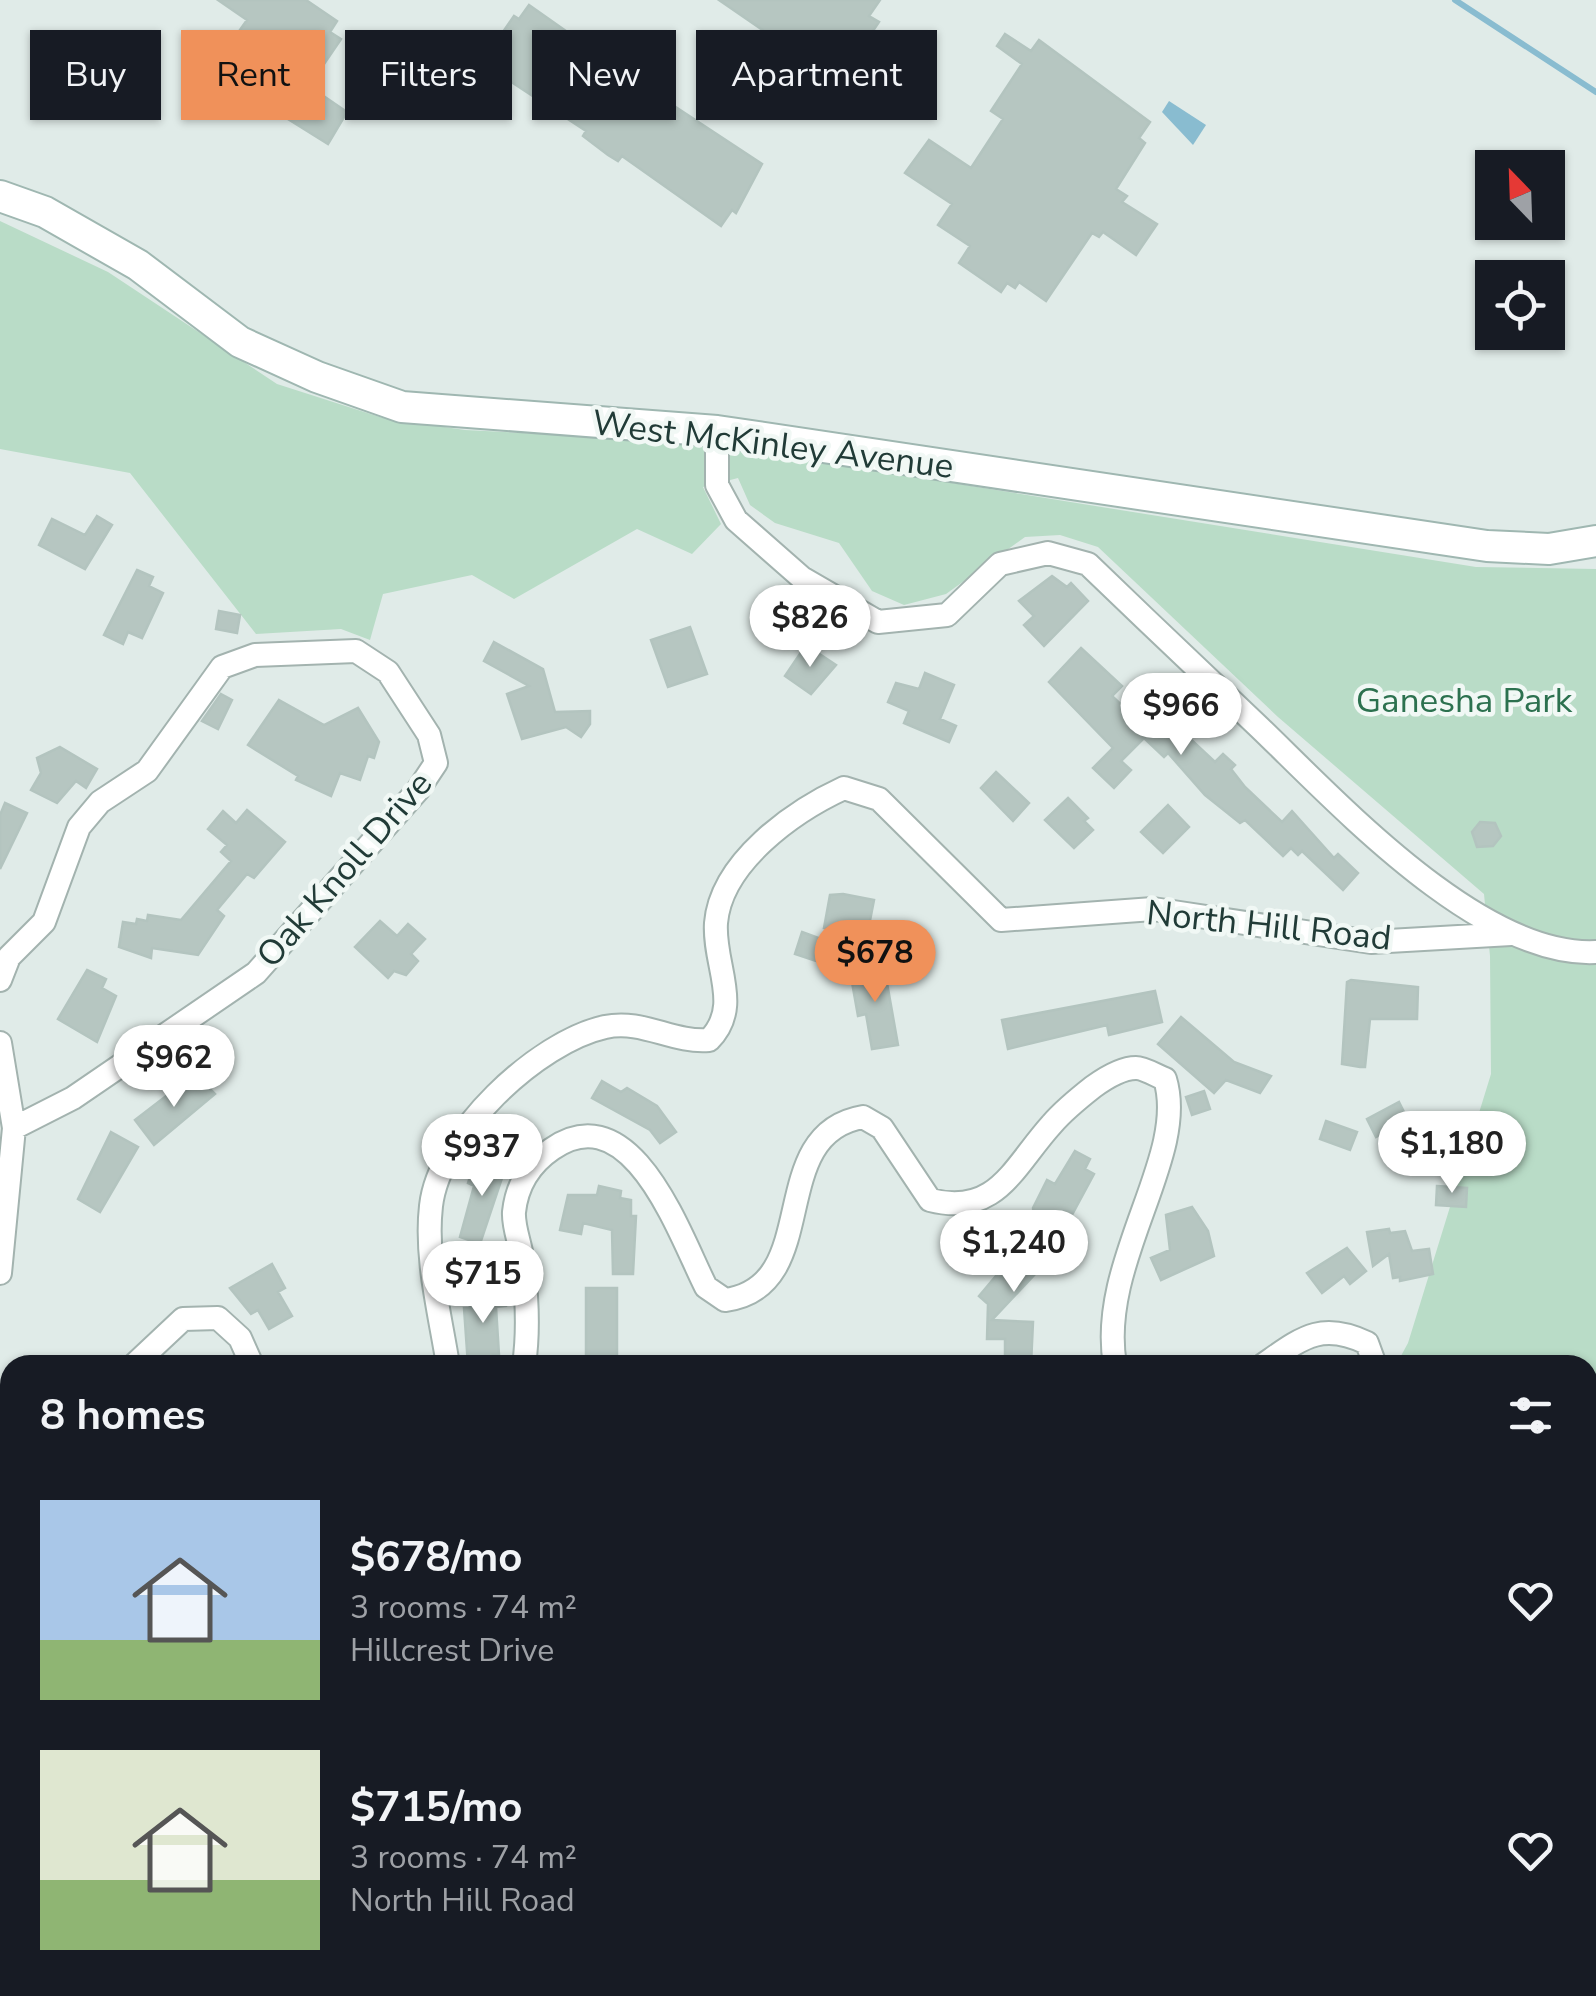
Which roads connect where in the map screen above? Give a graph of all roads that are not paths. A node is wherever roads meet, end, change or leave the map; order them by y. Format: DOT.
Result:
graph roads {
  1 [pos="0,196"];
  2 [pos="717,431"];
  3 [pos="1596,541"];
  4 [pos="1511,934"];
  5 [pos="1596,952"];
  6 [pos="0,980"];
  7 [pos="0,1043"];
  8 [pos="7,1134"];
  9 [pos="0,1274"];
  10 [pos="145,1355"];
  11 [pos="248,1355"];
  12 [pos="447,1355"];
  13 [pos="524,1355"];
  14 [pos="1115,1355"];
  15 [pos="1280,1355"];
  16 [pos="1371,1355"];
  1 -- 2 [label="main road, West McKinley Avenue"];
  2 -- 3 [label="main road, West McKinley Avenue"];
  2 -- 4 [label="street"];
  4 -- 5 [label="street"];
  4 -- 12 [label="street, North Hill Road"];
  6 -- 8 [label="street, Oak Knoll Drive"];
  7 -- 8 [label="street"];
  8 -- 9 [label="street"];
  10 -- 11 [label="street"];
  13 -- 14 [label="street"];
  15 -- 16 [label="street"];
}
